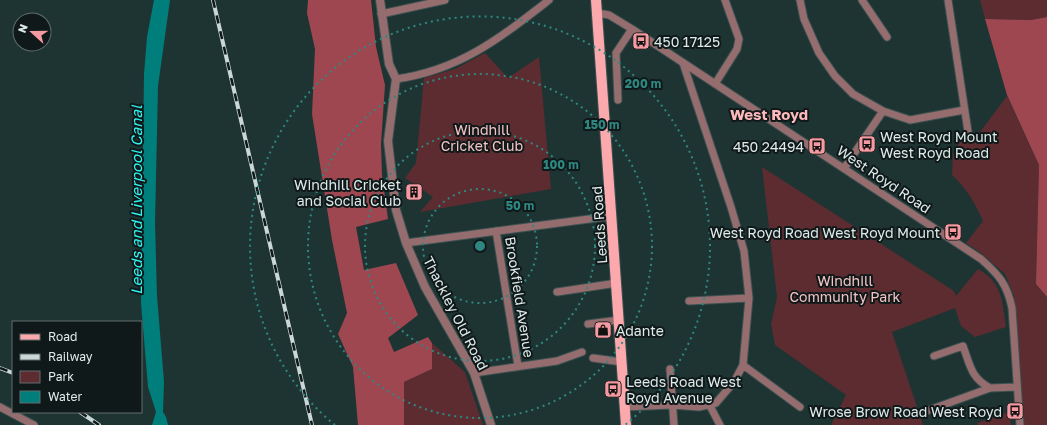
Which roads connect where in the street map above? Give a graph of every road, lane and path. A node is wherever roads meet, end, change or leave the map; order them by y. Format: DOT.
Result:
graph roads {
  1 [pos="380,0"];
  2 [pos="445,0"];
  3 [pos="549,0"];
  4 [pos="596,0"];
  5 [pos="725,0"];
  6 [pos="800,0"];
  7 [pos="862,0"];
  8 [pos="948,0"];
  9 [pos="597,13"];
  10 [pos="381,14"];
  11 [pos="632,29"];
  12 [pos="887,37"];
  13 [pos="683,63"];
  14 [pos="396,79"];
  15 [pos="715,84"];
  16 [pos="618,100"];
  17 [pos="964,110"];
  18 [pos="882,111"];
  19 [pos="969,138"];
  20 [pos="845,167"];
  21 [pos="612,216"];
  22 [pos="496,231"];
  23 [pos="406,243"];
  24 [pos="617,283"];
  25 [pos="557,292"];
  26 [pos="749,298"];
  27 [pos="689,301"];
  28 [pos="620,320"];
  29 [pos="588,324"];
  30 [pos="582,352"];
  31 [pos="934,356"];
  32 [pos="593,358"];
  33 [pos="622,362"];
  34 [pos="743,365"];
  35 [pos="518,366"];
  36 [pos="670,369"];
  37 [pos="474,373"];
  38 [pos="1017,387"];
  39 [pos="990,388"];
  40 [pos="709,404"];
  41 [pos="672,405"];
  42 [pos="625,406"];
  43 [pos="0,407"];
  44 [pos="800,407"];
  45 [pos="921,413"];
  46 [pos="34,425"];
  47 [pos="491,425"];
  48 [pos="626,425"];
  49 [pos="674,425"];
  50 [pos="720,425"];
  51 [pos="1020,425"];
  1 -- 10 [label="street, Thackley Old Road"];
  2 -- 10 [label="street"];
  3 -- 14 [label="street"];
  4 -- 9 [label="main road, Leeds Road"];
  5 -- 15 [label="street"];
  6 -- 18 [label="street"];
  7 -- 12 [label="street"];
  8 -- 17 [label="street"];
  9 -- 11 [label="street, West Royd Road"];
  9 -- 21 [label="main road, Leeds Road"];
  10 -- 14 [label="street, Thackley Old Road"];
  11 -- 13 [label="street, West Royd Road"];
  11 -- 16 [label="street"];
  13 -- 15 [label="street, West Royd Road"];
  13 -- 26 [label="street"];
  14 -- 23 [label="street, Thackley Old Road"];
  15 -- 20 [label="street, West Royd Road"];
  17 -- 18 [label="street"];
  17 -- 19 [label="street"];
  18 -- 20 [label="street"];
  20 -- 38 [label="street, West Royd Road"];
  21 -- 22 [label="street"];
  21 -- 24 [label="main road, Leeds Road"];
  22 -- 23 [label="street"];
  22 -- 35 [label="street, Brookfield Avenue"];
  23 -- 37 [label="street, Thackley Old Road"];
  24 -- 25 [label="street"];
  24 -- 28 [label="main road, Leeds Road"];
  26 -- 27 [label="street"];
  26 -- 34 [label="street"];
  28 -- 29 [label="street"];
  28 -- 33 [label="main road, Leeds Road"];
  30 -- 35 [label="street"];
  31 -- 39 [label="street"];
  32 -- 33 [label="street"];
  33 -- 42 [label="main road, Leeds Road"];
  34 -- 40 [label="street"];
  34 -- 44 [label="street"];
  35 -- 37 [label="street"];
  36 -- 41 [label="street"];
  37 -- 47 [label="street, Thackley Old Road"];
  38 -- 39 [label="street"];
  38 -- 51 [label="street, West Royd Road"];
  39 -- 45 [label="street"];
  40 -- 41 [label="street"];
  40 -- 50 [label="street"];
  41 -- 42 [label="street"];
  41 -- 49 [label="street"];
  42 -- 48 [label="main road, Leeds Road"];
  43 -- 46 [label="street"];
}
